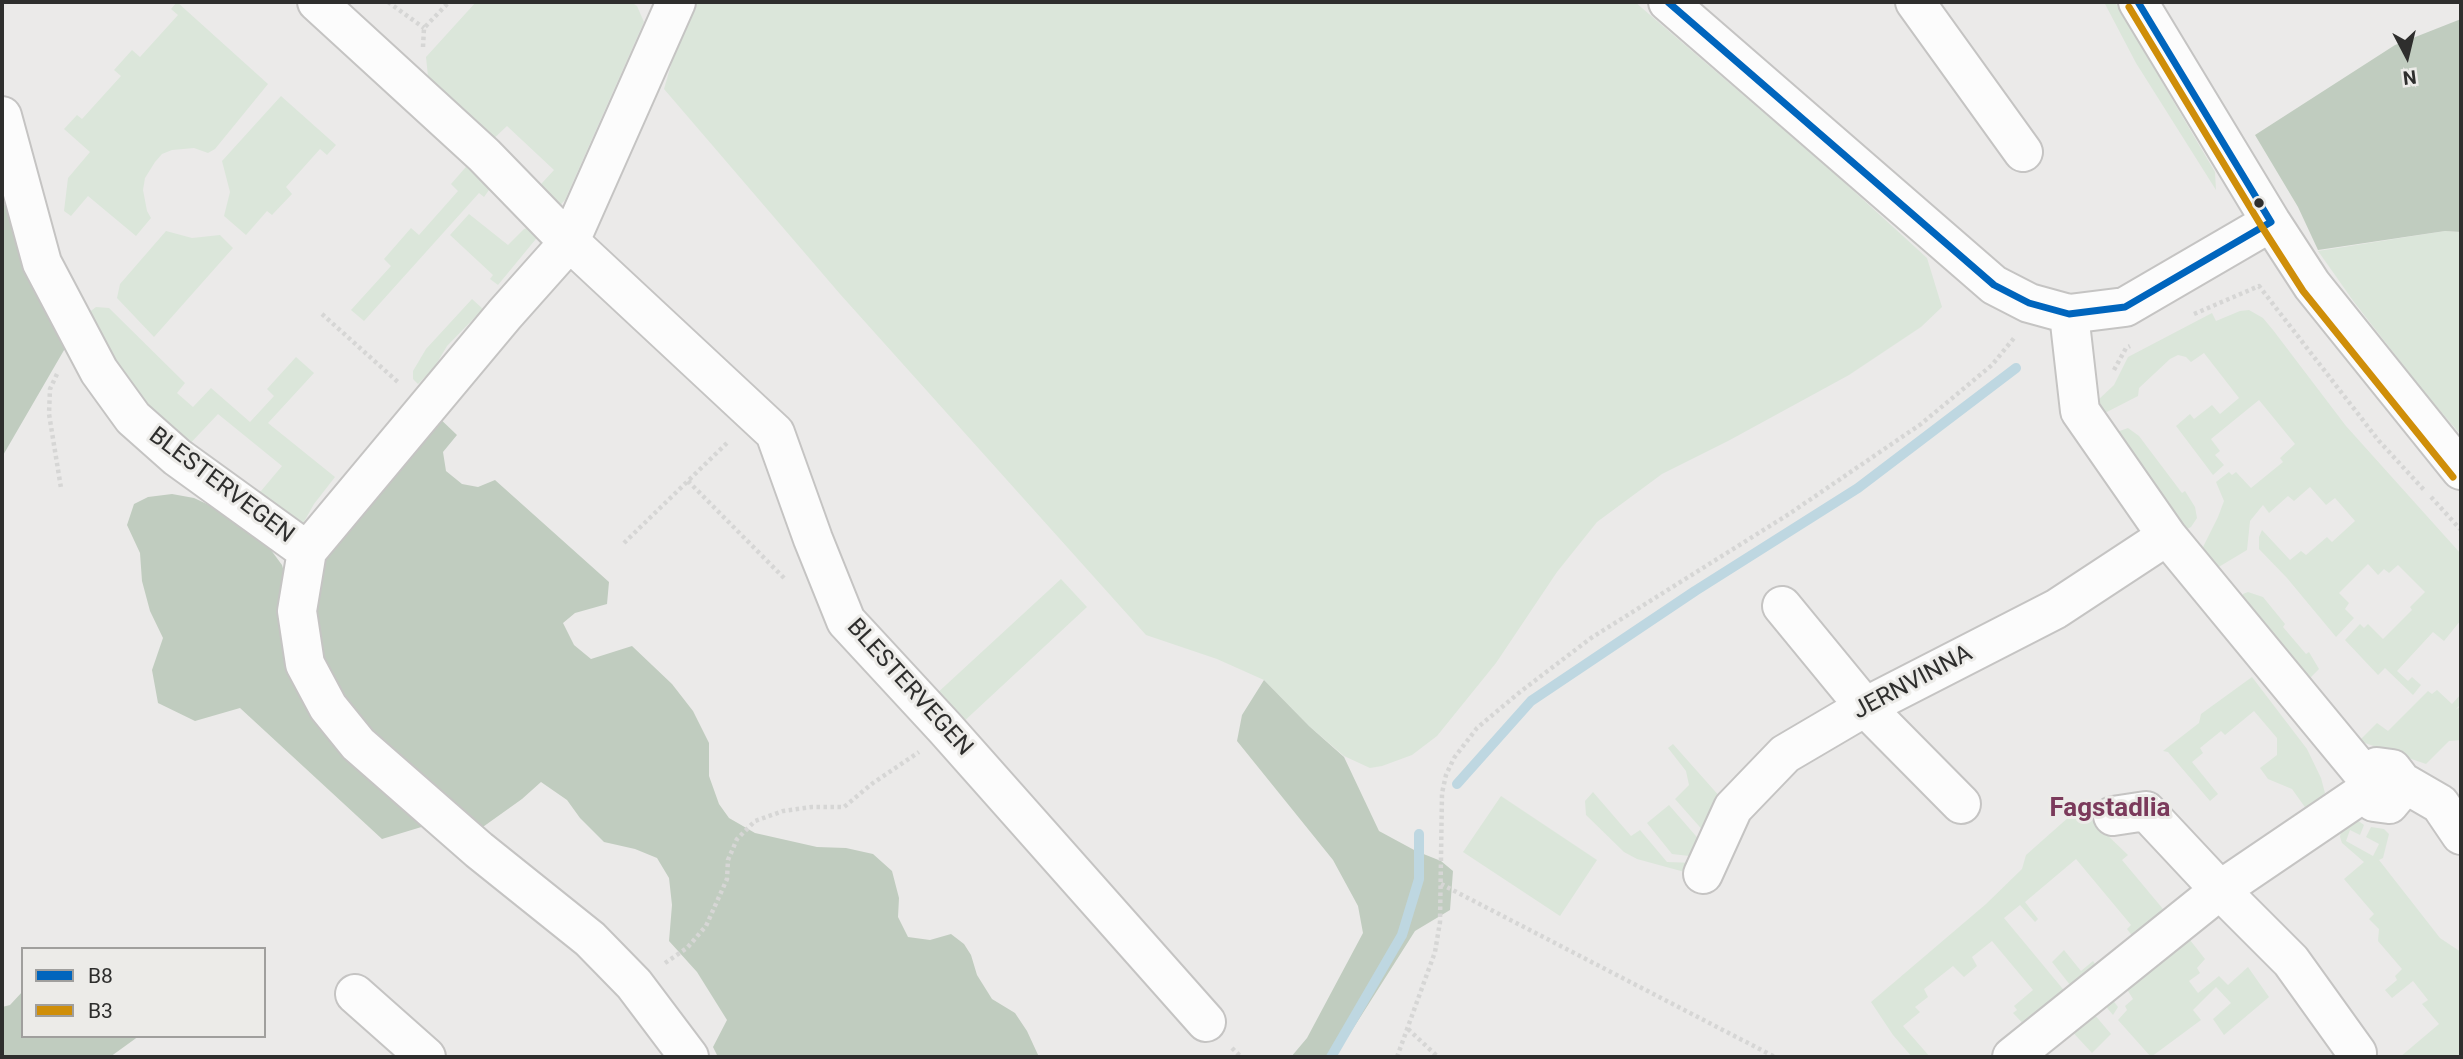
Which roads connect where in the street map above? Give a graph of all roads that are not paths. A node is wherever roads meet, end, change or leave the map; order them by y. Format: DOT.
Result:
graph roads {
  1 [pos="317,2"];
  2 [pos="1668,2"];
  3 [pos="1915,2"];
  4 [pos="2138,2"];
  5 [pos="665,7"];
  6 [pos="2,116"];
  7 [pos="2023,152"];
  8 [pos="2271,222"];
  9 [pos="570,241"];
  10 [pos="2069,314"];
  11 [pos="2461,470"];
  12 [pos="2167,536"];
  13 [pos="307,551"];
  14 [pos="1782,606"];
  15 [pos="1865,707"];
  16 [pos="2378,783"];
  17 [pos="1961,804"];
  18 [pos="2113,816"];
  19 [pos="2461,835"];
  20 [pos="1703,874"];
  21 [pos="2220,890"];
  22 [pos="355,994"];
  23 [pos="1206,1022"];
  24 [pos="2357,1053"];
  25 [pos="426,1057"];
  26 [pos="689,1057"];
  27 [pos="2012,1057"];
  1 -- 9 [label="street"];
  2 -- 10 [label="street"];
  3 -- 7 [label="street"];
  4 -- 8 [label="street"];
  5 -- 9 [label="street, BLESTERVEGEN"];
  6 -- 13 [label="street, BLESTERVEGEN"];
  8 -- 10 [label="street"];
  8 -- 11 [label="street"];
  9 -- 13 [label="street, BLESTERVEGEN"];
  9 -- 23 [label="street, BLESTERVEGEN"];
  10 -- 12 [label="street"];
  12 -- 15 [label="street, JERNVINNA"];
  12 -- 16 [label="street"];
  13 -- 26 [label="street, BLESTERVEGEN"];
  14 -- 15 [label="street"];
  15 -- 17 [label="street"];
  15 -- 20 [label="street, JERNVINNA"];
  16 -- 19 [label="street"];
  16 -- 21 [label="street"];
  18 -- 21 [label="street"];
  21 -- 24 [label="street"];
  21 -- 27 [label="street"];
  22 -- 25 [label="street"];
}
